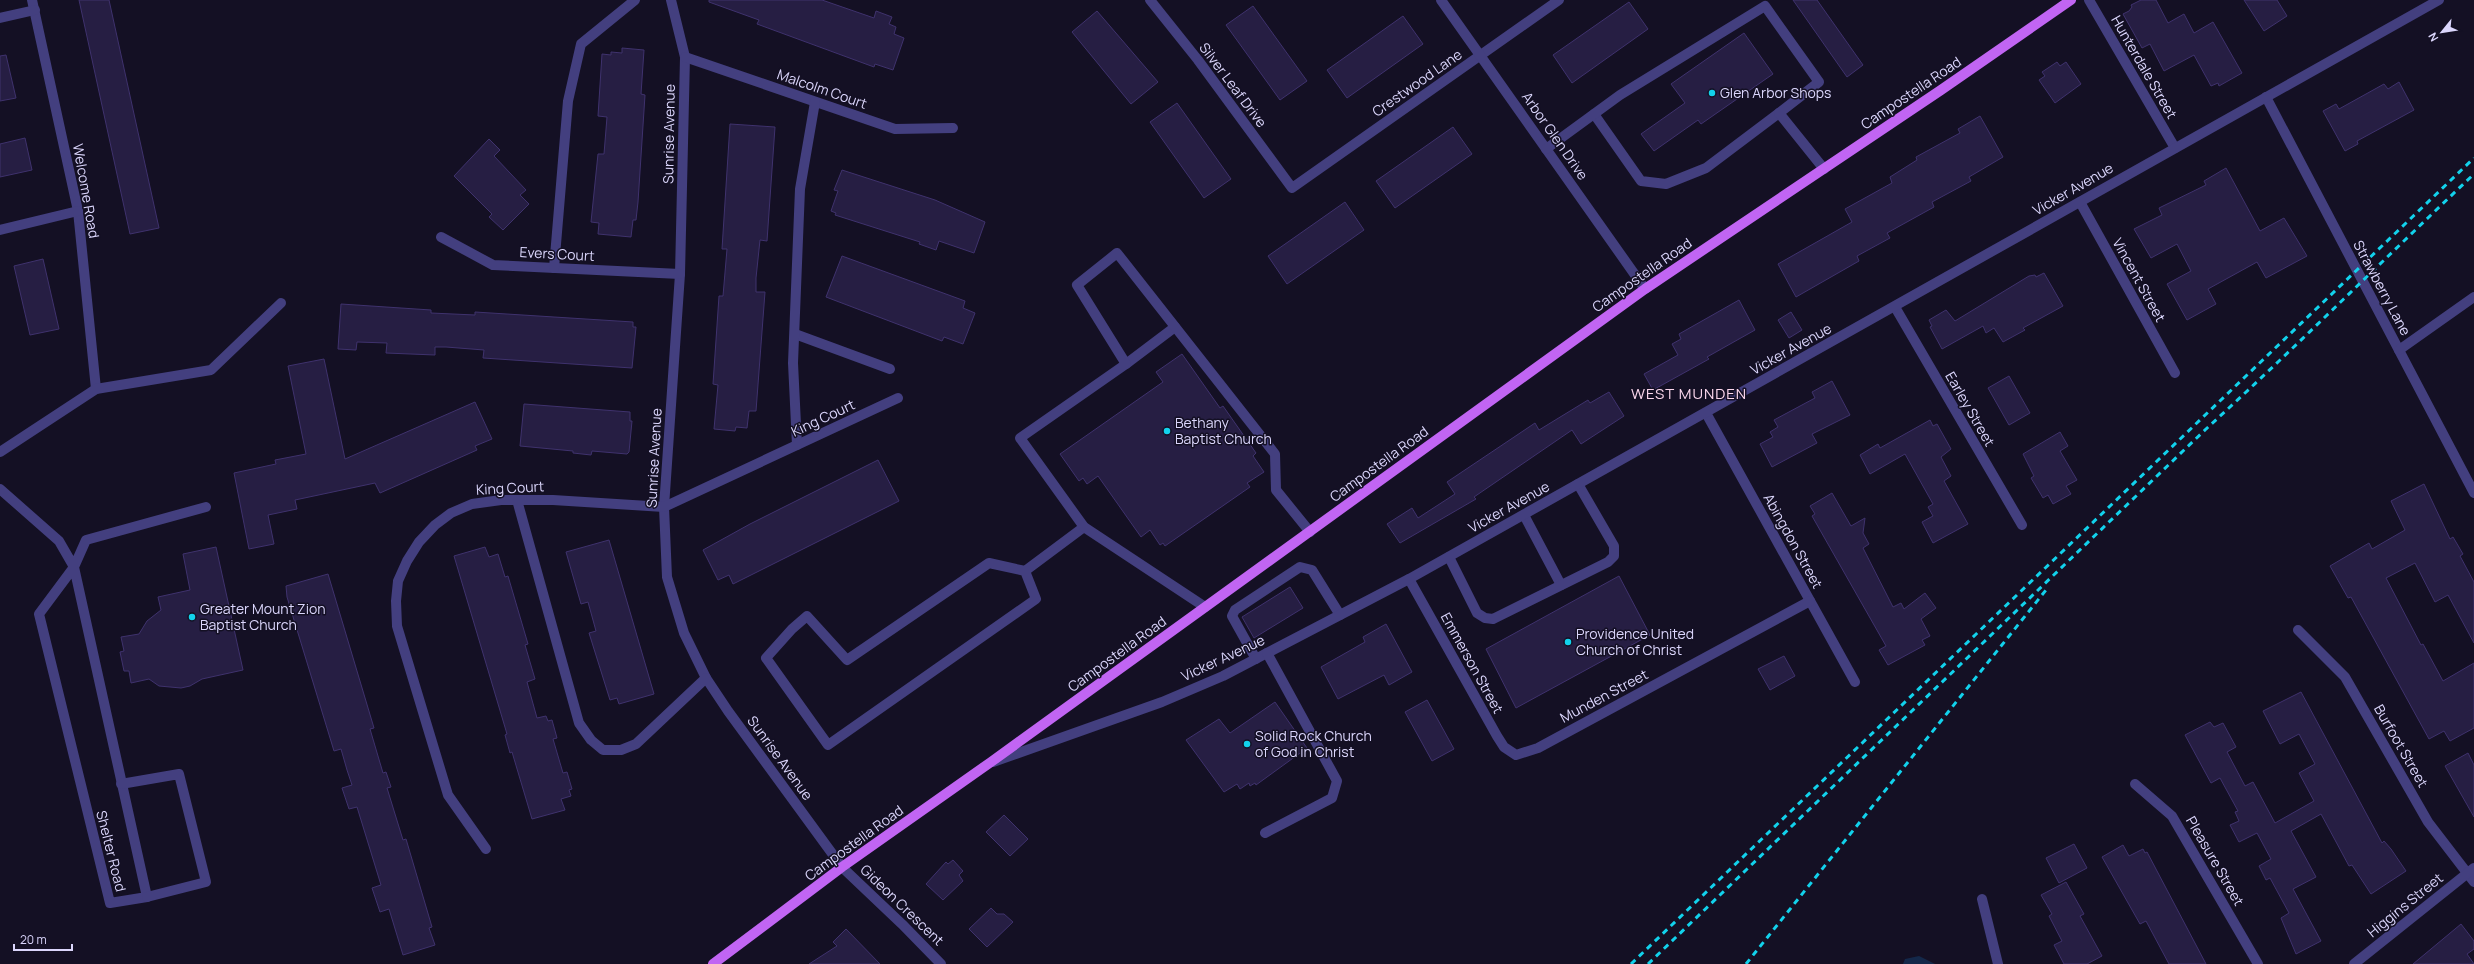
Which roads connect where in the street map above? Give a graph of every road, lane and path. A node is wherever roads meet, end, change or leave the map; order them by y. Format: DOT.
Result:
graph roads {
  1 [pos="32,0"];
  2 [pos="635,0"];
  3 [pos="670,0"];
  4 [pos="1150,0"];
  5 [pos="1441,0"];
  6 [pos="1559,0"];
  7 [pos="2071,0"];
  8 [pos="2089,0"];
  9 [pos="2439,0"];
  10 [pos="35,10"];
  11 [pos="0,18"];
  12 [pos="1481,56"];
  13 [pos="685,57"];
  14 [pos="2266,97"];
  15 [pos="815,102"];
  16 [pos="1779,113"];
  17 [pos="1594,114"];
  18 [pos="953,128"];
  19 [pos="2175,148"];
  20 [pos="1546,149"];
  21 [pos="1824,169"];
  22 [pos="1292,188"];
  23 [pos="2080,202"];
  24 [pos="78,211"];
  25 [pos="0,230"];
  26 [pos="441,237"];
  27 [pos="554,268"];
  28 [pos="680,274"];
  29 [pos="1645,288"];
  30 [pos="2474,297"];
  31 [pos="281,303"];
  32 [pos="1895,307"];
  33 [pos="1175,327"];
  34 [pos="795,334"];
  35 [pos="2399,350"];
  36 [pos="1126,364"];
  37 [pos="890,369"];
  38 [pos="2175,373"];
  39 [pos="96,389"];
  40 [pos="898,398"];
  41 [pos="1706,413"];
  42 [pos="797,445"];
  43 [pos="0,452"];
  44 [pos="1578,484"];
  45 [pos="0,489"];
  46 [pos="2474,493"];
  47 [pos="517,500"];
  48 [pos="206,508"];
  49 [pos="664,508"];
  50 [pos="1524,515"];
  51 [pos="2022,525"];
  52 [pos="1084,527"];
  53 [pos="1310,532"];
  54 [pos="1449,557"];
  55 [pos="74,567"];
  56 [pos="1025,571"];
  57 [pos="1409,579"];
  58 [pos="1561,585"];
  59 [pos="1810,601"];
  60 [pos="1205,607"];
  61 [pos="1340,615"];
  62 [pos="2298,630"];
  63 [pos="1267,653"];
  64 [pos="1256,659"];
  65 [pos="706,678"];
  66 [pos="1855,682"];
  67 [pos="1516,755"];
  68 [pos="992,762"];
  69 [pos="121,784"];
  70 [pos="2135,784"];
  71 [pos="1265,833"];
  72 [pos="486,849"];
  73 [pos="842,867"];
  74 [pos="2471,871"];
  75 [pos="2474,882"];
  76 [pos="147,897"];
  77 [pos="1982,898"];
  78 [pos="713,964"];
  79 [pos="941,964"];
  80 [pos="1998,964"];
  81 [pos="2258,964"];
  82 [pos="2354,964"];
  1 -- 10 [label="street, Welcome Road"];
  2 -- 27 [label="street"];
  3 -- 13 [label="street, Sunrise Avenue"];
  4 -- 22 [label="street, Silver Leaf Drive"];
  5 -- 12 [label="street, Arbor Glen Drive"];
  6 -- 12 [label="street, Crestwood Lane"];
  7 -- 21 [label="main road, Campostella Road"];
  8 -- 19 [label="street, Hunterdale Street"];
  9 -- 14 [label="street, Vicker Avenue"];
  10 -- 11 [label="street"];
  10 -- 24 [label="street, Welcome Road"];
  12 -- 20 [label="street, Arbor Glen Drive"];
  12 -- 22 [label="street, Crestwood Lane"];
  13 -- 15 [label="street, Malcolm Court"];
  13 -- 28 [label="street, Sunrise Avenue"];
  14 -- 19 [label="street, Vicker Avenue"];
  14 -- 35 [label="street, Strawberry Lane"];
  15 -- 18 [label="street, Malcolm Court"];
  15 -- 34 [label="street"];
  16 -- 17 [label="street"];
  16 -- 17 [label="street"];
  16 -- 21 [label="street"];
  17 -- 20 [label="street"];
  19 -- 23 [label="street, Vicker Avenue"];
  20 -- 29 [label="street, Arbor Glen Drive"];
  21 -- 29 [label="main road, Campostella Road"];
  23 -- 32 [label="street, Vicker Avenue"];
  23 -- 38 [label="street, Vincent Street"];
  24 -- 25 [label="street"];
  24 -- 39 [label="street, Welcome Road"];
  26 -- 27 [label="street, Evers Court"];
  27 -- 28 [label="street, Evers Court"];
  28 -- 49 [label="street, Sunrise Avenue"];
  29 -- 53 [label="main road, Campostella Road"];
  30 -- 35 [label="street"];
  31 -- 39 [label="street"];
  32 -- 41 [label="street, Vicker Avenue"];
  32 -- 51 [label="street, Earley Street"];
  33 -- 36 [label="street"];
  33 -- 36 [label="street"];
  33 -- 53 [label="street"];
  34 -- 37 [label="street"];
  34 -- 42 [label="street"];
  35 -- 46 [label="street, Strawberry Lane"];
  36 -- 52 [label="street"];
  39 -- 43 [label="street"];
  40 -- 42 [label="street, King Court"];
  41 -- 44 [label="street, Vicker Avenue"];
  41 -- 59 [label="street, Abingdon Street"];
  42 -- 49 [label="street, King Court"];
  44 -- 50 [label="street, Vicker Avenue"];
  44 -- 58 [label="street"];
  45 -- 55 [label="street, Shelter Road"];
  47 -- 49 [label="street, King Court"];
  47 -- 65 [label="street"];
  47 -- 72 [label="street, King Court"];
  48 -- 55 [label="street"];
  49 -- 65 [label="street, Sunrise Avenue"];
  50 -- 54 [label="street, Vicker Avenue"];
  50 -- 58 [label="street"];
  52 -- 56 [label="street"];
  52 -- 60 [label="street"];
  53 -- 60 [label="main road, Campostella Road"];
  54 -- 57 [label="street, Vicker Avenue"];
  54 -- 58 [label="street"];
  55 -- 69 [label="street, Shelter Road"];
  55 -- 76 [label="street, Shelter Road"];
  56 -- 56 [label="street"];
  57 -- 61 [label="street, Vicker Avenue"];
  57 -- 67 [label="street, Emmerson Street"];
  59 -- 66 [label="street, Abingdon Street"];
  59 -- 67 [label="street, Munden Street"];
  60 -- 68 [label="main road, Campostella Road"];
  61 -- 63 [label="street, Vicker Avenue"];
  61 -- 64 [label="street"];
  62 -- 74 [label="street, Burfoot Street"];
  63 -- 64 [label="street, Vicker Avenue"];
  63 -- 71 [label="street"];
  64 -- 68 [label="street, Vicker Avenue"];
  65 -- 73 [label="street, Sunrise Avenue"];
  68 -- 73 [label="main road, Campostella Road"];
  69 -- 76 [label="street, Shelter Road"];
  69 -- 76 [label="street"];
  70 -- 81 [label="street, Pleasure Street"];
  73 -- 78 [label="main road, Campostella Road"];
  73 -- 79 [label="street, Gideon Crescent"];
  74 -- 75 [label="street, Burfoot Street"];
  74 -- 82 [label="street, Higgins Street"];
  77 -- 80 [label="street"];
}
